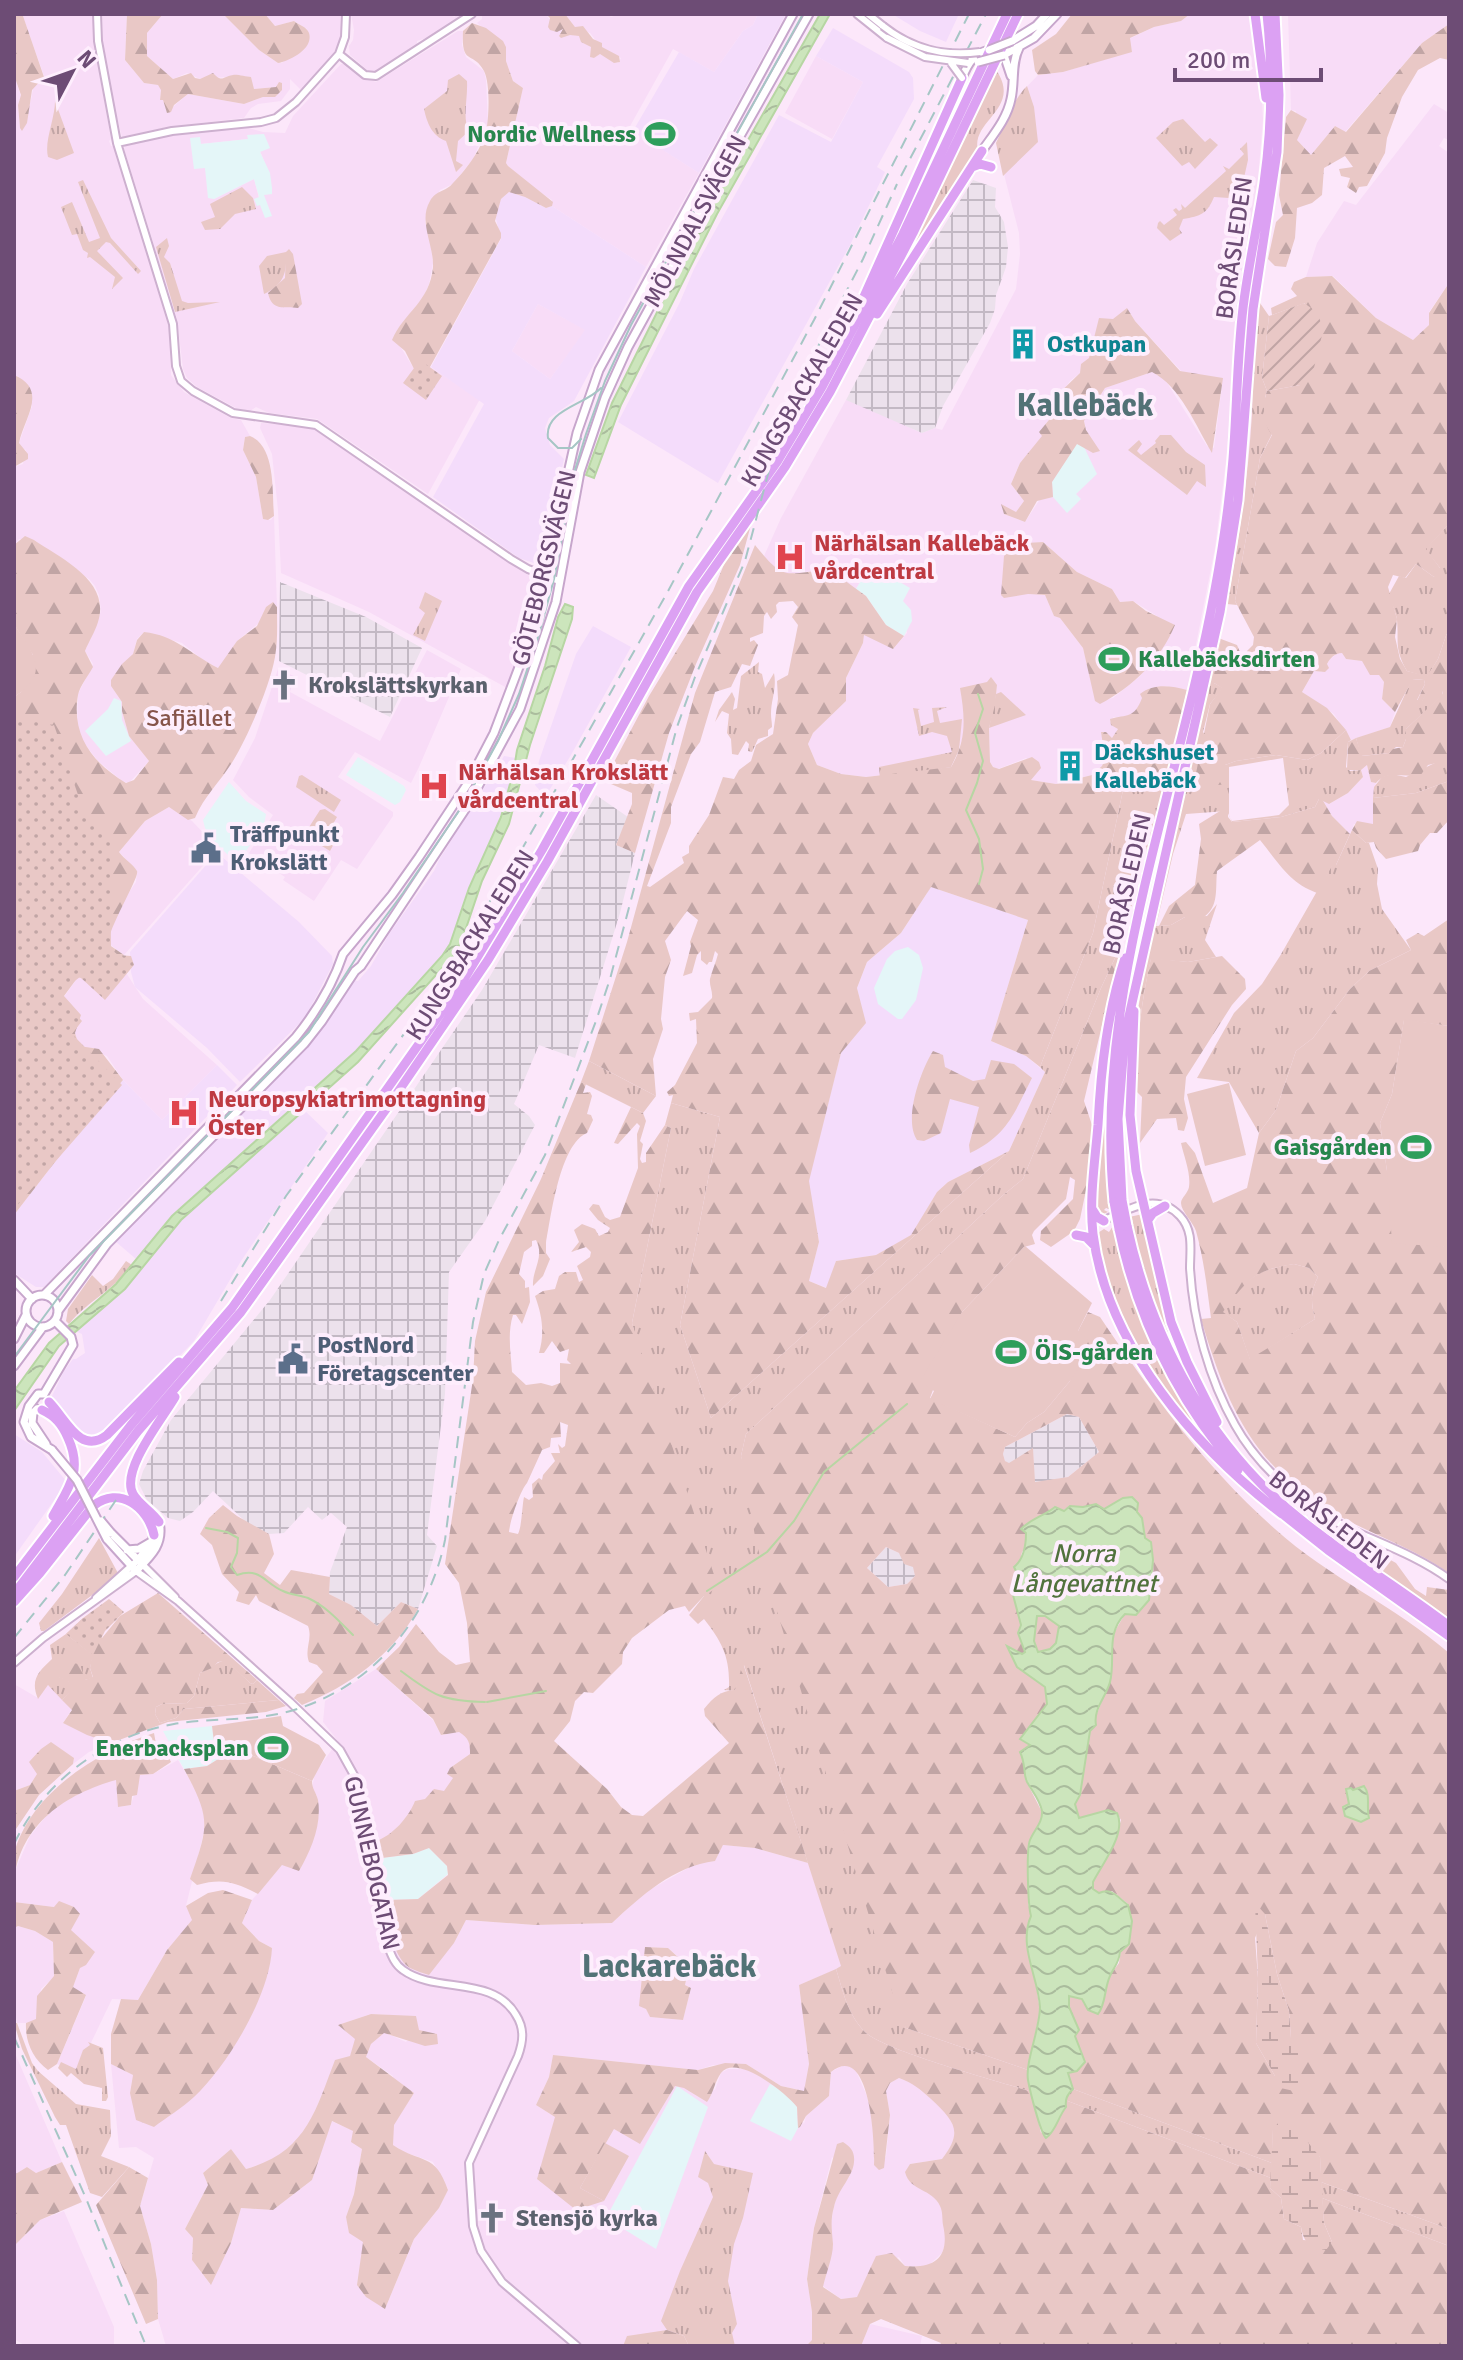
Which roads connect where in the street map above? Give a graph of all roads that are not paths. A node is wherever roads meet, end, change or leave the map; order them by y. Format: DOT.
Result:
graph roads {
  1 [pos="97,14"];
  2 [pos="346,14"];
  3 [pos="472,14"];
  4 [pos="793,14"];
  5 [pos="809,14"];
  6 [pos="857,14"];
  7 [pos="868,14"];
  8 [pos="1007,14"];
  9 [pos="1018,14"];
  10 [pos="1047,14"];
  11 [pos="1057,14"];
  12 [pos="1255,14"];
  13 [pos="1267,14"];
  14 [pos="1275,14"];
  15 [pos="1282,14"];
  16 [pos="880,29"];
  17 [pos="1019,48"];
  18 [pos="992,49"];
  19 [pos="980,52"];
  20 [pos="339,54"];
  21 [pos="1005,55"];
  22 [pos="951,63"];
  23 [pos="968,63"];
  24 [pos="1279,64"];
  25 [pos="962,78"];
  26 [pos="1013,88"];
  27 [pos="1269,139"];
  28 [pos="117,143"];
  29 [pos="982,151"];
  30 [pos="972,167"];
  31 [pos="991,167"];
  32 [pos="857,343"];
  33 [pos="845,345"];
  34 [pos="579,425"];
  35 [pos="592,434"];
  36 [pos="546,576"];
  37 [pos="559,581"];
  38 [pos="1200,681"];
  39 [pos="1195,702"];
  40 [pos="1139,918"];
  41 [pos="357,954"];
  42 [pos="342,964"];
  43 [pos="1138,968"];
  44 [pos="355,971"];
  45 [pos="1118,1201"];
  46 [pos="1144,1204"];
  47 [pos="1165,1206"];
  48 [pos="1092,1209"];
  49 [pos="1148,1220"];
  50 [pos="1104,1221"];
  51 [pos="1092,1227"];
  52 [pos="1123,1228"];
  53 [pos="1076,1235"];
  54 [pos="1095,1246"];
  55 [pos="14,1280"];
  56 [pos="44,1295"];
  57 [pos="32,1299"];
  58 [pos="58,1311"];
  59 [pos="26,1313"];
  60 [pos="55,1321"];
  61 [pos="43,1327"];
  62 [pos="209,1336"];
  63 [pos="14,1339"];
  64 [pos="14,1366"];
  65 [pos="187,1377"];
  66 [pos="47,1398"];
  67 [pos="32,1401"];
  68 [pos="39,1410"];
  69 [pos="44,1444"];
  70 [pos="1241,1461"];
  71 [pos="1282,1514"];
  72 [pos="159,1522"];
  73 [pos="109,1536"];
  74 [pos="153,1538"];
  75 [pos="127,1550"];
  76 [pos="140,1562"];
  77 [pos="23,1566"];
  78 [pos="134,1569"];
  79 [pos="14,1577"];
  80 [pos="1449,1579"];
  81 [pos="14,1594"];
  82 [pos="178,1601"];
  83 [pos="14,1602"];
  84 [pos="1449,1626"];
  85 [pos="1449,1636"];
  86 [pos="14,1663"];
  87 [pos="577,2346"];
  1 -- 28 [label="street"];
  2 -- 20 [label="street"];
  3 -- 20 [label="street"];
  4 -- 34 [label="main road, MÖLNDALSVÄGEN"];
  5 -- 35 [label="main road, MÖLNDALSVÄGEN"];
  6 -- 16 [label="street"];
  7 -- 16 [label="street"];
  8 -- 33 [label="highway, KUNGSBACKALEDEN"];
  9 -- 32 [label="highway, KUNGSBACKALEDEN"];
  10 -- 18 [label="main road, bridge"];
  11 -- 17 [label="main road"];
  12 -- 27 [label="highway"];
  13 -- 27 [label="highway, BORÅSLEDEN"];
  14 -- 24 [label="highway, BORÅSLEDEN"];
  15 -- 24 [label="highway"];
  16 -- 19 [label="street, bridge"];
  16 -- 22 [label="street, bridge"];
  17 -- 21 [label="main road"];
  17 -- 26 [label="main road"];
  18 -- 19 [label="main road, bridge"];
  18 -- 21 [label="main road, bridge"];
  19 -- 23 [label="main road, bridge"];
  20 -- 28 [label="street"];
  21 -- 23 [label="main road, bridge"];
  21 -- 26 [label="main road"];
  22 -- 23 [label="street, bridge"];
  22 -- 25 [label="street, bridge"];
  23 -- 25 [label="main road, bridge"];
  24 -- 38 [label="highway, BORÅSLEDEN"];
  25 -- 33 [label="highway"];
  26 -- 29 [label="main road"];
  27 -- 38 [label="highway, BORÅSLEDEN"];
  28 -- 36 [label="street"];
  29 -- 30 [label="highway"];
  30 -- 31 [label="highway"];
  30 -- 32 [label="highway"];
  32 -- 65 [label="highway, KUNGSBACKALEDEN"];
  33 -- 62 [label="highway, KUNGSBACKALEDEN"];
  34 -- 36 [label="main road, GÖTEBORGSVÄGEN"];
  35 -- 37 [label="main road, GÖTEBORGSVÄGEN"];
  36 -- 37 [label="street"];
  36 -- 41 [label="main road, GÖTEBORGSVÄGEN"];
  37 -- 41 [label="main road, GÖTEBORGSVÄGEN"];
  38 -- 39 [label="highway, BORÅSLEDEN"];
  39 -- 40 [label="highway, BORÅSLEDEN"];
  39 -- 43 [label="highway, BORÅSLEDEN"];
  40 -- 45 [label="highway, BORÅSLEDEN"];
  40 -- 48 [label="highway"];
  41 -- 42 [label="main road, GÖTEBORGSVÄGEN"];
  41 -- 44 [label="main road, GÖTEBORGSVÄGEN"];
  42 -- 44 [label="main road"];
  42 -- 56 [label="main road, GÖTEBORGSVÄGEN"];
  43 -- 45 [label="highway, BORÅSLEDEN"];
  43 -- 46 [label="highway"];
  44 -- 58 [label="main road, GÖTEBORGSVÄGEN"];
  45 -- 52 [label="highway, BORÅSLEDEN, bridge"];
  46 -- 47 [label="street"];
  46 -- 49 [label="highway"];
  46 -- 50 [label="street"];
  47 -- 49 [label="highway"];
  47 -- 80 [label="street"];
  48 -- 50 [label="highway"];
  48 -- 51 [label="highway"];
  49 -- 70 [label="highway"];
  50 -- 51 [label="street"];
  51 -- 54 [label="highway"];
  52 -- 70 [label="highway, BORÅSLEDEN"];
  52 -- 71 [label="highway, BORÅSLEDEN"];
  53 -- 54 [label="highway"];
  54 -- 71 [label="highway"];
  55 -- 57 [label="main road"];
  56 -- 57 [label="main road, GÖTEBORGSVÄGEN"];
  56 -- 58 [label="main road"];
  57 -- 59 [label="main road"];
  58 -- 60 [label="main road, GÖTEBORGSVÄGEN"];
  59 -- 61 [label="main road"];
  59 -- 63 [label="main road"];
  60 -- 61 [label="main road"];
  60 -- 66 [label="main road"];
  61 -- 64 [label="main road"];
  62 -- 66 [label="highway"];
  62 -- 77 [label="highway, KUNGSBACKALEDEN"];
  65 -- 72 [label="highway"];
  65 -- 81 [label="highway, KUNGSBACKALEDEN"];
  66 -- 67 [label="main road"];
  66 -- 68 [label="main road"];
  67 -- 68 [label="main road"];
  67 -- 69 [label="main road, GUNNEBOGATAN"];
  68 -- 69 [label="main road"];
  68 -- 77 [label="highway"];
  69 -- 73 [label="main road, GUNNEBOGATAN, bridge"];
  70 -- 84 [label="highway, BORÅSLEDEN"];
  71 -- 85 [label="highway, BORÅSLEDEN"];
  72 -- 76 [label="main road"];
  73 -- 75 [label="main road, GUNNEBOGATAN"];
  73 -- 78 [label="main road, GUNNEBOGATAN"];
  74 -- 75 [label="main road"];
  74 -- 76 [label="main road"];
  74 -- 83 [label="highway"];
  75 -- 76 [label="main road, GUNNEBOGATAN"];
  76 -- 78 [label="main road"];
  76 -- 82 [label="street, GUNNEBOGATAN"];
  77 -- 79 [label="highway, KUNGSBACKALEDEN"];
  78 -- 82 [label="street, GUNNEBOGATAN"];
  78 -- 86 [label="street"];
  82 -- 87 [label="street, GUNNEBOGATAN"];
}
